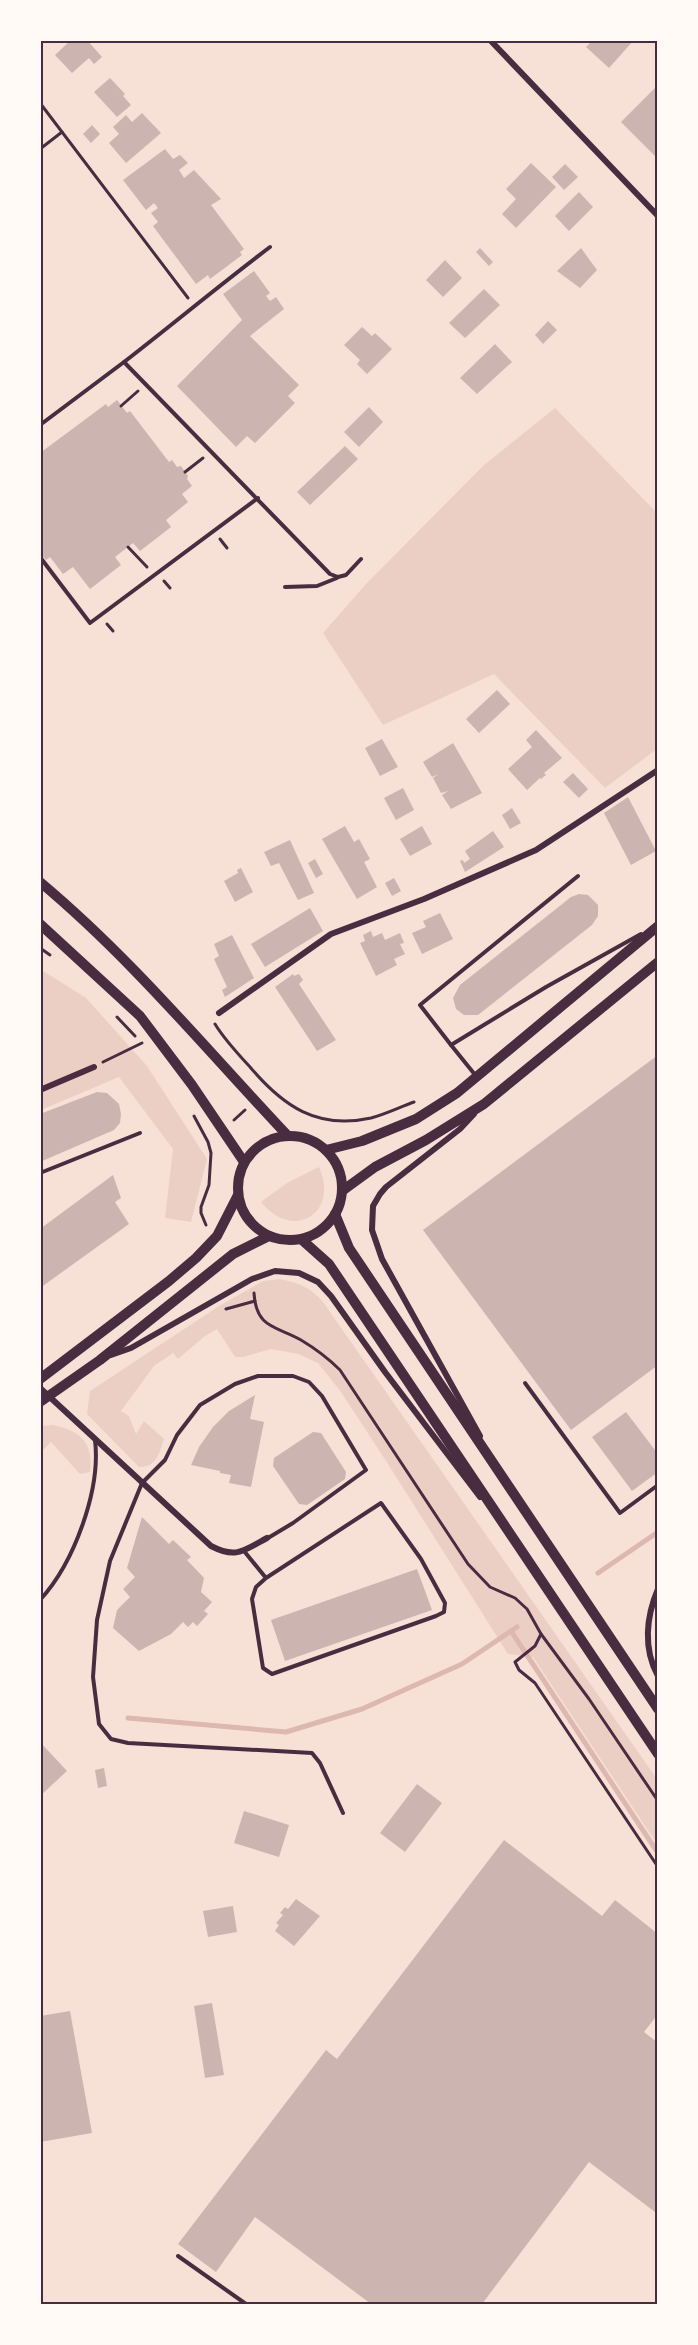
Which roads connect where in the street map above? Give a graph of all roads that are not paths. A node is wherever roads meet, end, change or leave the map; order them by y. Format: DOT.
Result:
graph roads {
  1 [pos="490,40"];
  2 [pos="657,216"];
  3 [pos="270,247"];
  4 [pos="124,362"];
  5 [pos="40,425"];
  6 [pos="258,498"];
  7 [pos="40,557"];
  8 [pos="361,559"];
  9 [pos="338,577"];
  10 [pos="285,587"];
  11 [pos="657,770"];
  12 [pos="578,876"];
  13 [pos="40,882"];
  14 [pos="40,925"];
  15 [pos="657,925"];
  16 [pos="657,962"];
  17 [pos="219,1013"];
  18 [pos="451,1045"];
  19 [pos="94,1067"];
  20 [pos="476,1076"];
  21 [pos="40,1090"];
  22 [pos="484,1104"];
  23 [pos="140,1133"];
  24 [pos="287,1135"];
  25 [pos="326,1150"];
  26 [pos="244,1162"];
  27 [pos="40,1173"];
  28 [pos="342,1191"];
  29 [pos="238,1195"];
  30 [pos="335,1214"];
  31 [pos="269,1236"];
  32 [pos="301,1239"];
  33 [pos="100,1360"];
  34 [pos="40,1379"];
  35 [pos="525,1383"];
  36 [pos="43,1395"];
  37 [pos="95,1440"];
  38 [pos="142,1483"];
  39 [pos="657,1485"];
  40 [pos="514,1496"];
  41 [pos="267,1538"];
  42 [pos="244,1551"];
  43 [pos="527,1560"];
  44 [pos="266,1578"];
  45 [pos="657,1589"];
  46 [pos="40,1600"];
  47 [pos="657,1676"];
  48 [pos="657,1709"];
  49 [pos="657,1754"];
  50 [pos="343,1813"];
  51 [pos="178,2256"];
  52 [pos="246,2304"];
  1 -- 2 [label="street"];
  3 -- 4 [label="lane"];
  4 -- 5 [label="lane"];
  4 -- 6 [label="lane"];
  6 -- 7 [label="lane"];
  6 -- 9 [label="lane"];
  8 -- 9 [label="lane"];
  9 -- 10 [label="lane"];
  11 -- 17 [label="street"];
  12 -- 18 [label="lane"];
  13 -- 24 [label="main road"];
  14 -- 26 [label="main road"];
  15 -- 18 [label="lane"];
  15 -- 20 [label="main road"];
  16 -- 22 [label="main road"];
  18 -- 20 [label="lane"];
  19 -- 21 [label="street"];
  20 -- 25 [label="main road"];
  22 -- 28 [label="main road"];
  22 -- 40 [label="street"];
  23 -- 27 [label="lane"];
  24 -- 25 [label="main road"];
  24 -- 26 [label="main road"];
  25 -- 28 [label="main road"];
  26 -- 29 [label="main road"];
  28 -- 30 [label="main road"];
  29 -- 31 [label="main road"];
  29 -- 34 [label="main road"];
  30 -- 32 [label="main road"];
  30 -- 40 [label="main road"];
  31 -- 32 [label="main road"];
  31 -- 33 [label="main road"];
  32 -- 43 [label="main road"];
  33 -- 36 [label="main road"];
  33 -- 43 [label="street"];
  35 -- 39 [label="lane"];
  36 -- 37 [label="street"];
  37 -- 38 [label="street"];
  37 -- 46 [label="lane"];
  38 -- 41 [label="lane"];
  38 -- 42 [label="street"];
  38 -- 50 [label="lane"];
  40 -- 48 [label="main road"];
  41 -- 42 [label="street"];
  42 -- 44 [label="lane"];
  43 -- 49 [label="main road"];
  44 -- 44 [label="lane"];
  45 -- 47 [label="street"];
  51 -- 52 [label="lane"];
}
